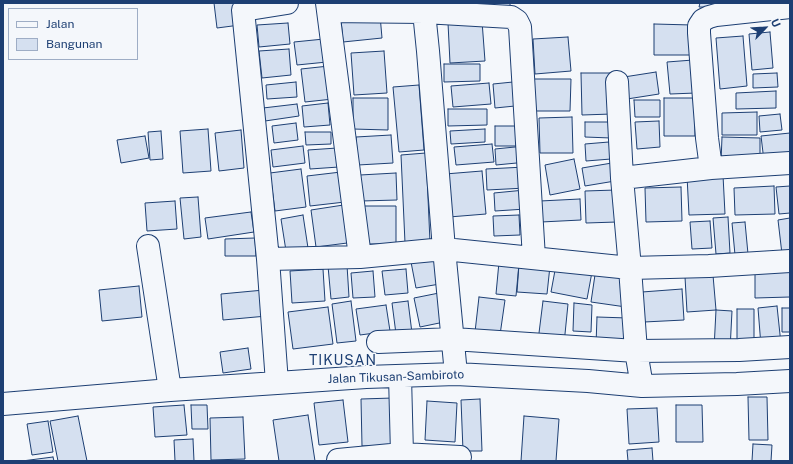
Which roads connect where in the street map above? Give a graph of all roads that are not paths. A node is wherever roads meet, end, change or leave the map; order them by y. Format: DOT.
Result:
graph roads {
  1 [pos="288,3"];
  2 [pos="243,6"];
  3 [pos="327,7"];
  4 [pos="424,7"];
  5 [pos="790,7"];
  6 [pos="617,82"];
  7 [pos="790,164"];
  8 [pos="711,168"];
  9 [pos="622,178"];
  10 [pos="148,246"];
  11 [pos="444,249"];
  12 [pos="360,257"];
  13 [pos="268,258"];
  14 [pos="534,258"];
  15 [pos="790,261"];
  16 [pos="630,268"];
  17 [pos="453,339"];
  18 [pos="378,342"];
  19 [pos="790,347"];
  20 [pos="636,351"];
  21 [pos="456,374"];
  22 [pos="400,376"];
  23 [pos="790,381"];
  24 [pos="277,383"];
  25 [pos="642,386"];
  26 [pos="170,390"];
  27 [pos="3,404"];
  28 [pos="402,454"];
  29 [pos="460,456"];
  30 [pos="338,460"];
  1 -- 2 [label="street"];
  2 -- 13 [label="street"];
  3 -- 4 [label="street"];
  3 -- 12 [label="street"];
  4 -- 11 [label="street"];
  4 -- 14 [label="street"];
  5 -- 8 [label="street"];
  6 -- 9 [label="street"];
  7 -- 8 [label="street"];
  8 -- 9 [label="street"];
  9 -- 16 [label="street"];
  10 -- 26 [label="street"];
  11 -- 12 [label="street"];
  11 -- 14 [label="street"];
  11 -- 17 [label="street"];
  12 -- 13 [label="street"];
  13 -- 24 [label="street"];
  14 -- 16 [label="street"];
  15 -- 16 [label="street"];
  16 -- 20 [label="street"];
  17 -- 18 [label="street"];
  17 -- 20 [label="street"];
  17 -- 21 [label="street"];
  19 -- 20 [label="street"];
  20 -- 25 [label="street"];
  21 -- 22 [label="street, Jalan Tikusan-Sambiroto"];
  21 -- 25 [label="street, Jalan Tikusan-Sambiroto"];
  22 -- 24 [label="street, Jalan Tikusan-Sambiroto"];
  22 -- 28 [label="street"];
  23 -- 25 [label="street, Jalan Tikusan-Sambiroto"];
  24 -- 26 [label="street, Jalan Tikusan-Sambiroto"];
  26 -- 27 [label="street, Jalan Tikusan-Sambiroto"];
  28 -- 29 [label="street"];
  28 -- 30 [label="street"];
}
